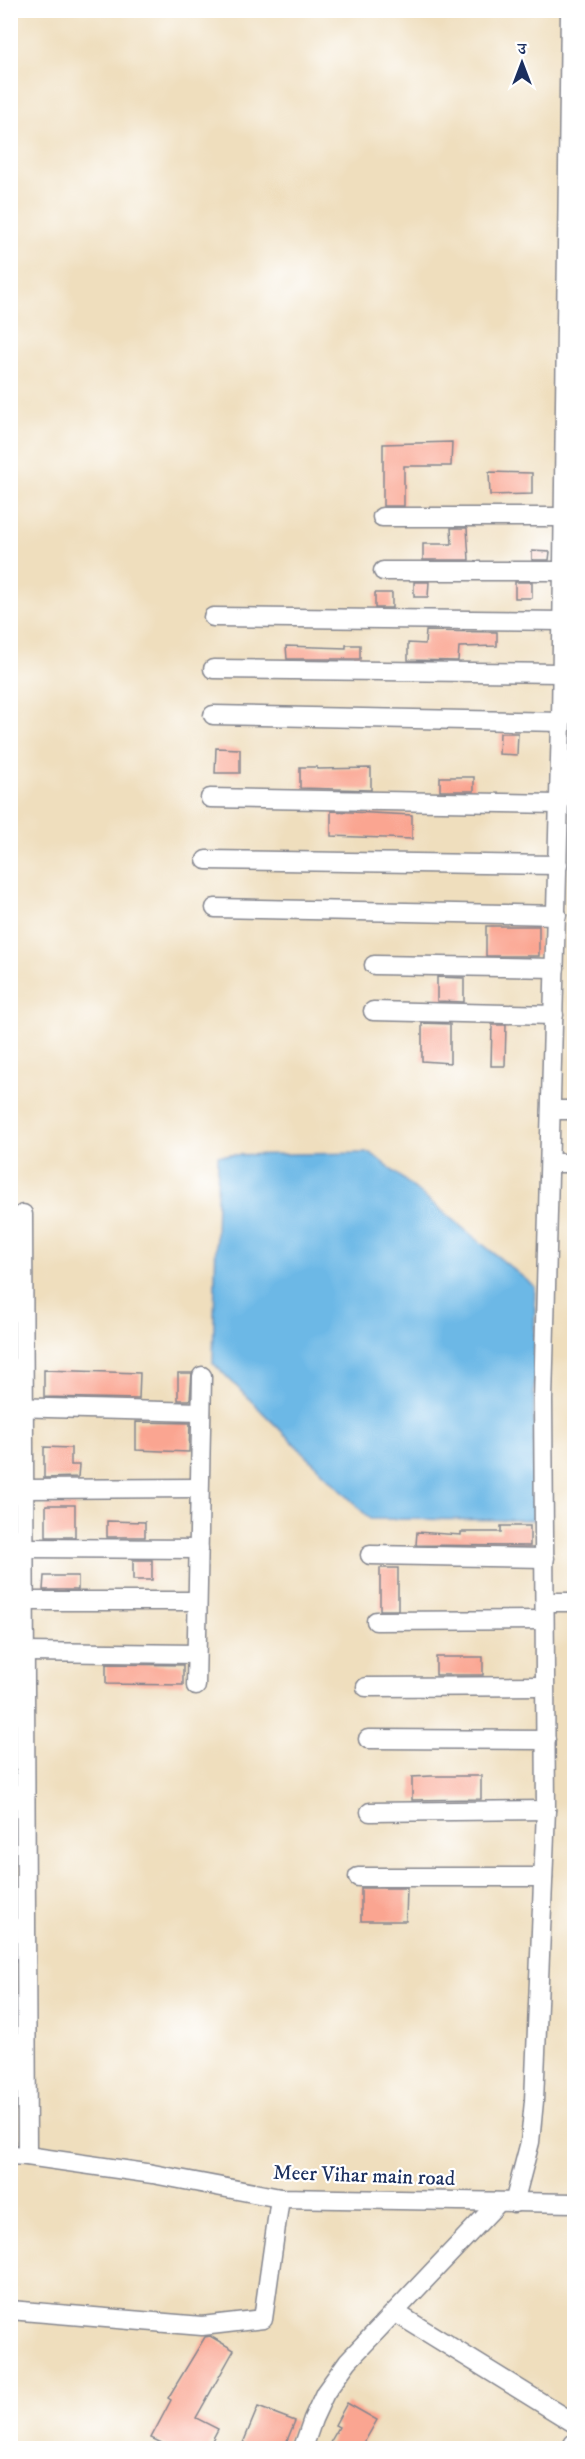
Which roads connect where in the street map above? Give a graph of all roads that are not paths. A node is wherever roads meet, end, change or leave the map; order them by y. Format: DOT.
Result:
graph roads {
  1 [pos="570,10"];
  2 [pos="381,517"];
  3 [pos="562,517"];
  4 [pos="562,570"];
  5 [pos="382,571"];
  6 [pos="213,617"];
  7 [pos="561,621"];
  8 [pos="568,647"];
  9 [pos="213,669"];
  10 [pos="560,674"];
  11 [pos="213,715"];
  12 [pos="561,722"];
  13 [pos="210,798"];
  14 [pos="559,804"];
  15 [pos="206,860"];
  16 [pos="558,865"];
  17 [pos="215,908"];
  18 [pos="557,915"];
  19 [pos="374,965"];
  20 [pos="555,968"];
  21 [pos="373,1011"];
  22 [pos="554,1015"];
  23 [pos="551,1110"];
  24 [pos="574,1110"];
  25 [pos="551,1163"];
  26 [pos="574,1163"];
  27 [pos="23,1214"];
  28 [pos="202,1376"];
  29 [pos="17,1407"];
  30 [pos="201,1412"];
  31 [pos="20,1481"];
  32 [pos="199,1488"];
  33 [pos="25,1548"];
  34 [pos="199,1549"];
  35 [pos="370,1555"];
  36 [pos="545,1558"];
  37 [pos="25,1601"];
  38 [pos="196,1601"];
  39 [pos="545,1602"];
  40 [pos="574,1602"];
  41 [pos="544,1620"];
  42 [pos="376,1621"];
  43 [pos="25,1652"];
  44 [pos="196,1654"];
  45 [pos="196,1686"];
  46 [pos="544,1686"];
  47 [pos="366,1687"];
  48 [pos="18,1714"];
  49 [pos="368,1739"];
  50 [pos="546,1740"];
  51 [pos="546,1810"];
  52 [pos="370,1812"];
  53 [pos="358,1877"];
  54 [pos="543,1877"];
  55 [pos="18,1944"];
  56 [pos="19,2156"];
  57 [pos="280,2198"];
  58 [pos="506,2203"];
  59 [pos="574,2204"];
  60 [pos="10,2310"];
  61 [pos="396,2313"];
  62 [pos="574,2423"];
  63 [pos="574,2443"];
  64 [pos="303,2448"];
  65 [pos="572,2448"];
  1 -- 3 [label="street"];
  2 -- 3 [label="street"];
  3 -- 4 [label="street"];
  4 -- 5 [label="street"];
  4 -- 7 [label="street"];
  6 -- 7 [label="street"];
  7 -- 8 [label="street"];
  8 -- 10 [label="street"];
  9 -- 10 [label="street"];
  10 -- 12 [label="street"];
  11 -- 12 [label="street"];
  12 -- 14 [label="street"];
  13 -- 14 [label="street"];
  14 -- 16 [label="street"];
  15 -- 16 [label="street"];
  16 -- 18 [label="street"];
  17 -- 18 [label="street"];
  18 -- 20 [label="street"];
  19 -- 20 [label="street"];
  20 -- 22 [label="street"];
  21 -- 22 [label="street"];
  22 -- 23 [label="street"];
  23 -- 24 [label="street"];
  23 -- 25 [label="street"];
  25 -- 26 [label="street"];
  25 -- 36 [label="street"];
  27 -- 29 [label="street"];
  28 -- 30 [label="street"];
  29 -- 30 [label="street"];
  29 -- 31 [label="street"];
  30 -- 32 [label="street"];
  31 -- 32 [label="street"];
  31 -- 33 [label="street"];
  32 -- 34 [label="street"];
  33 -- 34 [label="street"];
  33 -- 37 [label="street"];
  34 -- 38 [label="street"];
  35 -- 36 [label="street"];
  36 -- 39 [label="street"];
  37 -- 38 [label="street"];
  37 -- 43 [label="street"];
  38 -- 44 [label="street"];
  39 -- 40 [label="street"];
  39 -- 41 [label="street"];
  41 -- 42 [label="street"];
  41 -- 46 [label="street"];
  43 -- 44 [label="street"];
  43 -- 48 [label="street"];
  44 -- 45 [label="street"];
  46 -- 47 [label="street"];
  46 -- 50 [label="street"];
  48 -- 55 [label="street"];
  49 -- 50 [label="street"];
  50 -- 51 [label="street"];
  51 -- 52 [label="street"];
  51 -- 54 [label="street"];
  53 -- 54 [label="street"];
  54 -- 58 [label="street"];
  55 -- 56 [label="street"];
  56 -- 57 [label="street, Meer Vihar main road"];
  57 -- 58 [label="street, Meer Vihar main road"];
  57 -- 60 [label="street"];
  58 -- 59 [label="street, Meer Vihar main road"];
  58 -- 61 [label="street"];
  61 -- 62 [label="street"];
  61 -- 64 [label="street"];
  63 -- 65 [label="street"];
}
